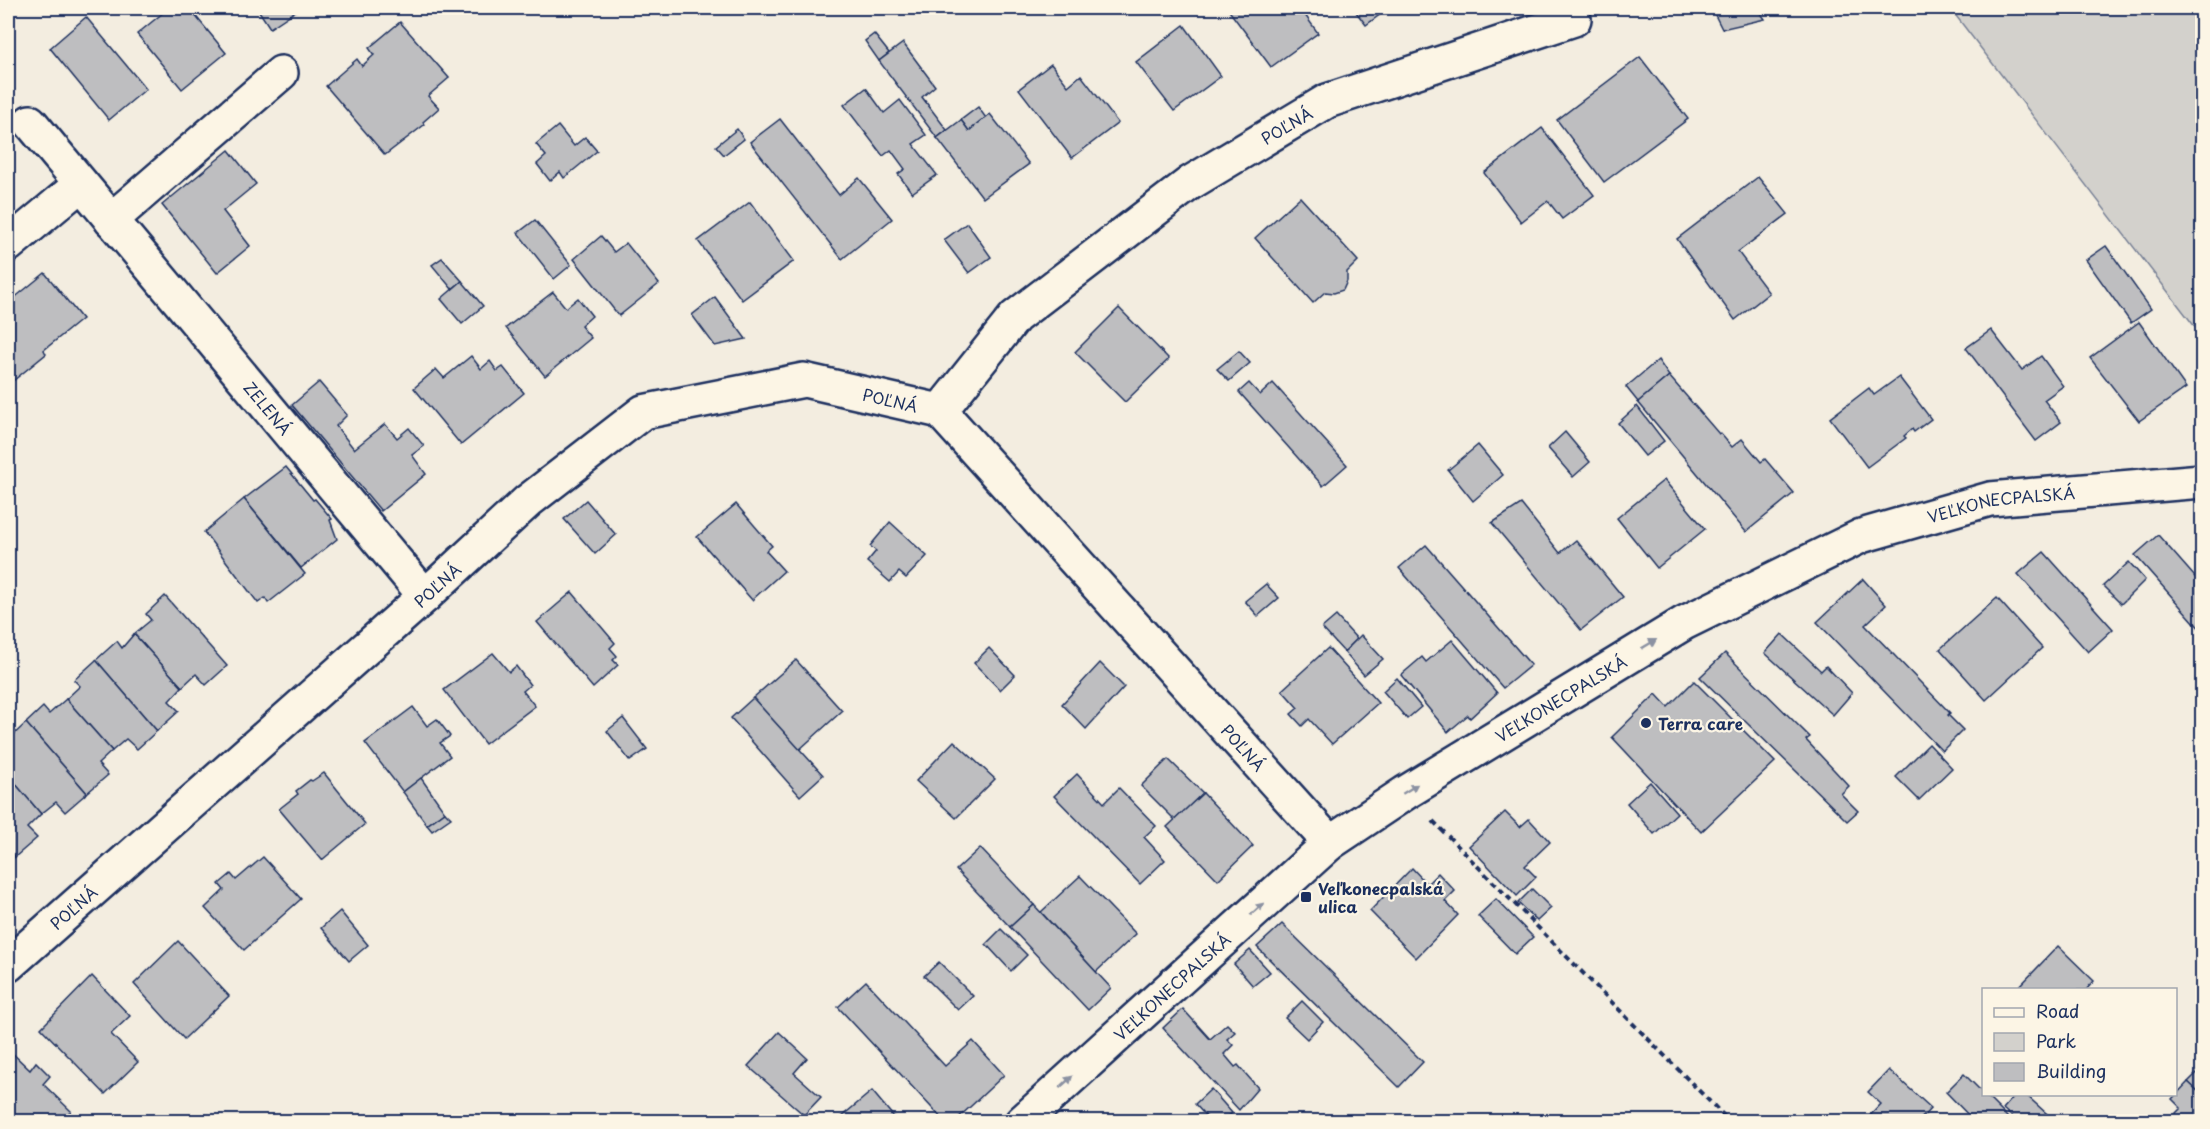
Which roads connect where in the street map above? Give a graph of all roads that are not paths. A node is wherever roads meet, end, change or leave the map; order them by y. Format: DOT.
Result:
graph roads {
  1 [pos="1574,19"];
  2 [pos="281,73"];
  3 [pos="30,122"];
  4 [pos="81,184"];
  5 [pos="111,220"];
  6 [pos="8,245"];
  7 [pos="940,411"];
  8 [pos="2202,482"];
  9 [pos="425,596"];
  10 [pos="1330,843"];
  11 [pos="8,965"];
  12 [pos="1022,1122"];
  1 -- 7 [label="street, POĽNÁ"];
  2 -- 5 [label="street"];
  3 -- 4 [label="street, ZELENÁ"];
  4 -- 5 [label="street, ZELENÁ"];
  4 -- 6 [label="street"];
  5 -- 9 [label="street, ZELENÁ"];
  7 -- 9 [label="street, POĽNÁ"];
  7 -- 10 [label="street, POĽNÁ"];
  10 -- 8 [label="street, VEĽKONECPALSKÁ, one-way"];
  9 -- 11 [label="street, POĽNÁ"];
  12 -- 10 [label="street, VEĽKONECPALSKÁ, one-way"];
}
